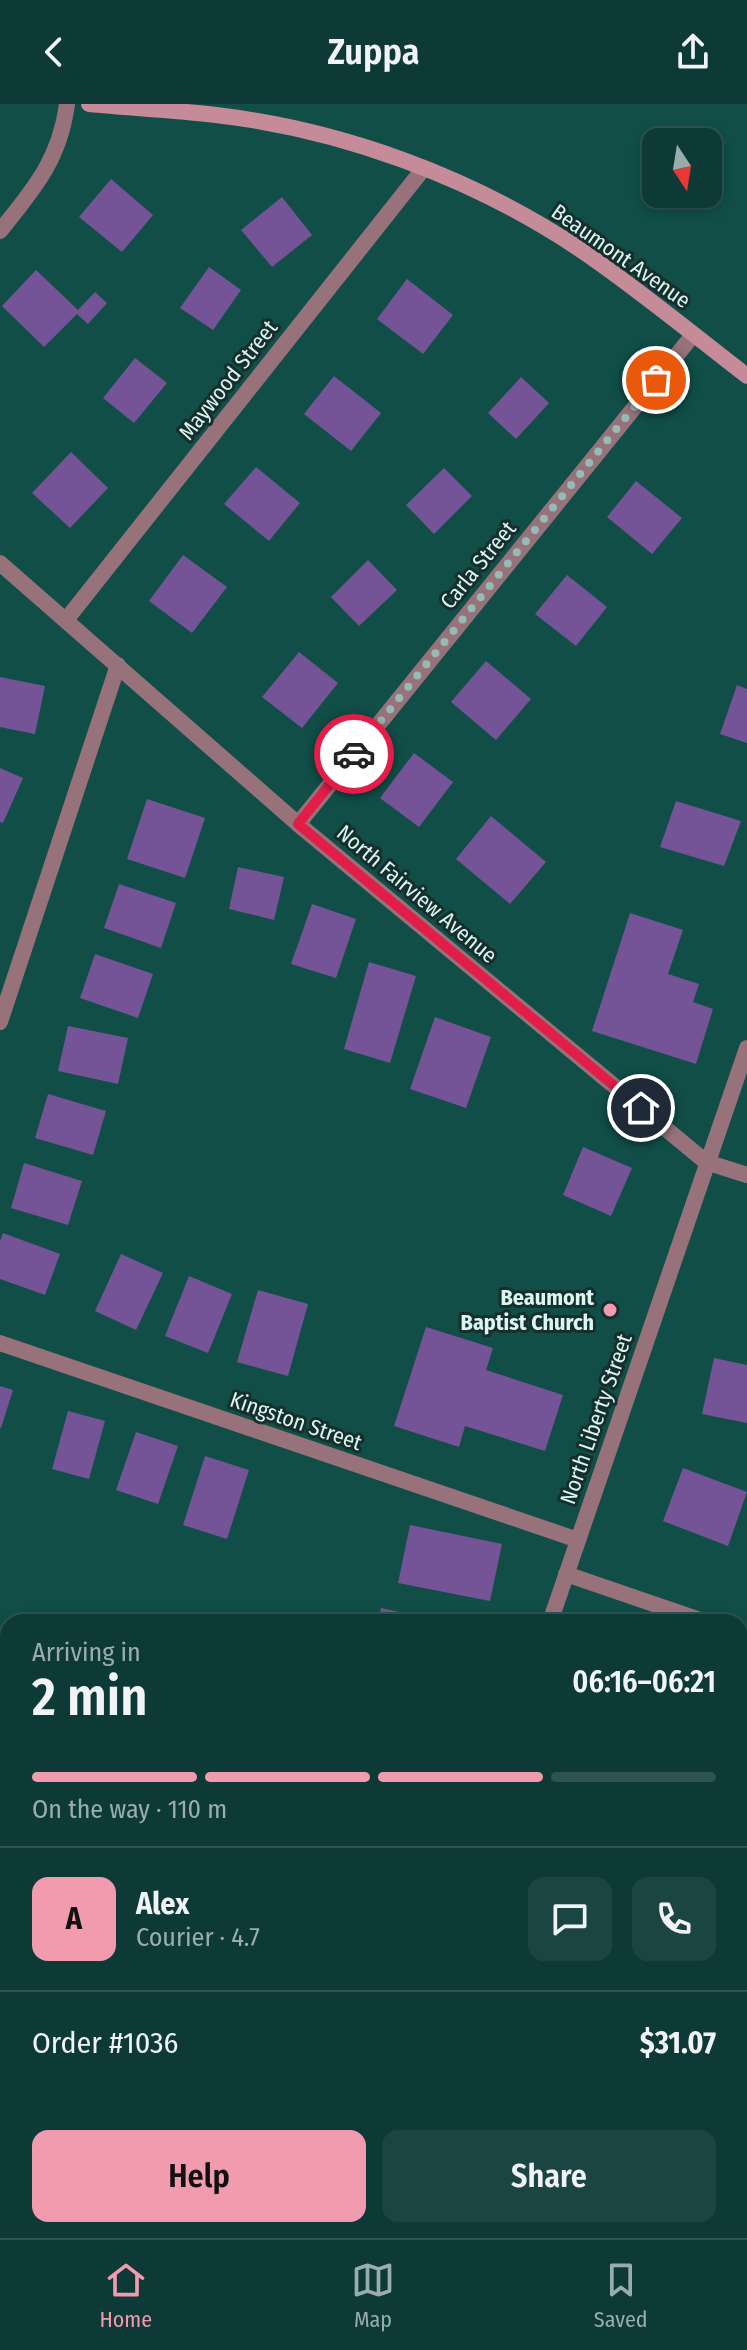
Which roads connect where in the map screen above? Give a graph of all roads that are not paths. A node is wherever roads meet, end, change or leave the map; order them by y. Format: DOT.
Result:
graph roads {
  1 [pos="67,104"];
  2 [pos="89,104"];
  3 [pos="424,168"];
  4 [pos="0,231"];
  5 [pos="693,335"];
  6 [pos="747,376"];
  7 [pos="0,563"];
  8 [pos="66,620"];
  9 [pos="118,665"];
  10 [pos="298,824"];
  11 [pos="0,1022"];
  12 [pos="747,1048"];
  13 [pos="706,1162"];
  14 [pos="747,1175"];
  15 [pos="0,1343"];
  16 [pos="578,1540"];
  17 [pos="566,1574"];
  18 [pos="553,1614"];
  19 [pos="683,1614"];
  1 -- 4 [label="street"];
  2 -- 3 [label="street, Beaumont Avenue"];
  3 -- 5 [label="street, Beaumont Avenue"];
  3 -- 8 [label="street, Maywood Street"];
  5 -- 6 [label="street, Beaumont Avenue"];
  5 -- 10 [label="street, Carla Street"];
  7 -- 8 [label="street, North Fairview Avenue"];
  8 -- 9 [label="street, North Fairview Avenue"];
  9 -- 10 [label="street, North Fairview Avenue"];
  9 -- 11 [label="street"];
  10 -- 13 [label="street, North Fairview Avenue"];
  12 -- 13 [label="street, North Liberty Street"];
  13 -- 14 [label="street, North Fairview Avenue"];
  13 -- 16 [label="street, North Liberty Street"];
  15 -- 16 [label="street, Kingston Street"];
  16 -- 17 [label="street, North Liberty Street"];
  17 -- 18 [label="street, North Liberty Street"];
  17 -- 19 [label="street"];
}
